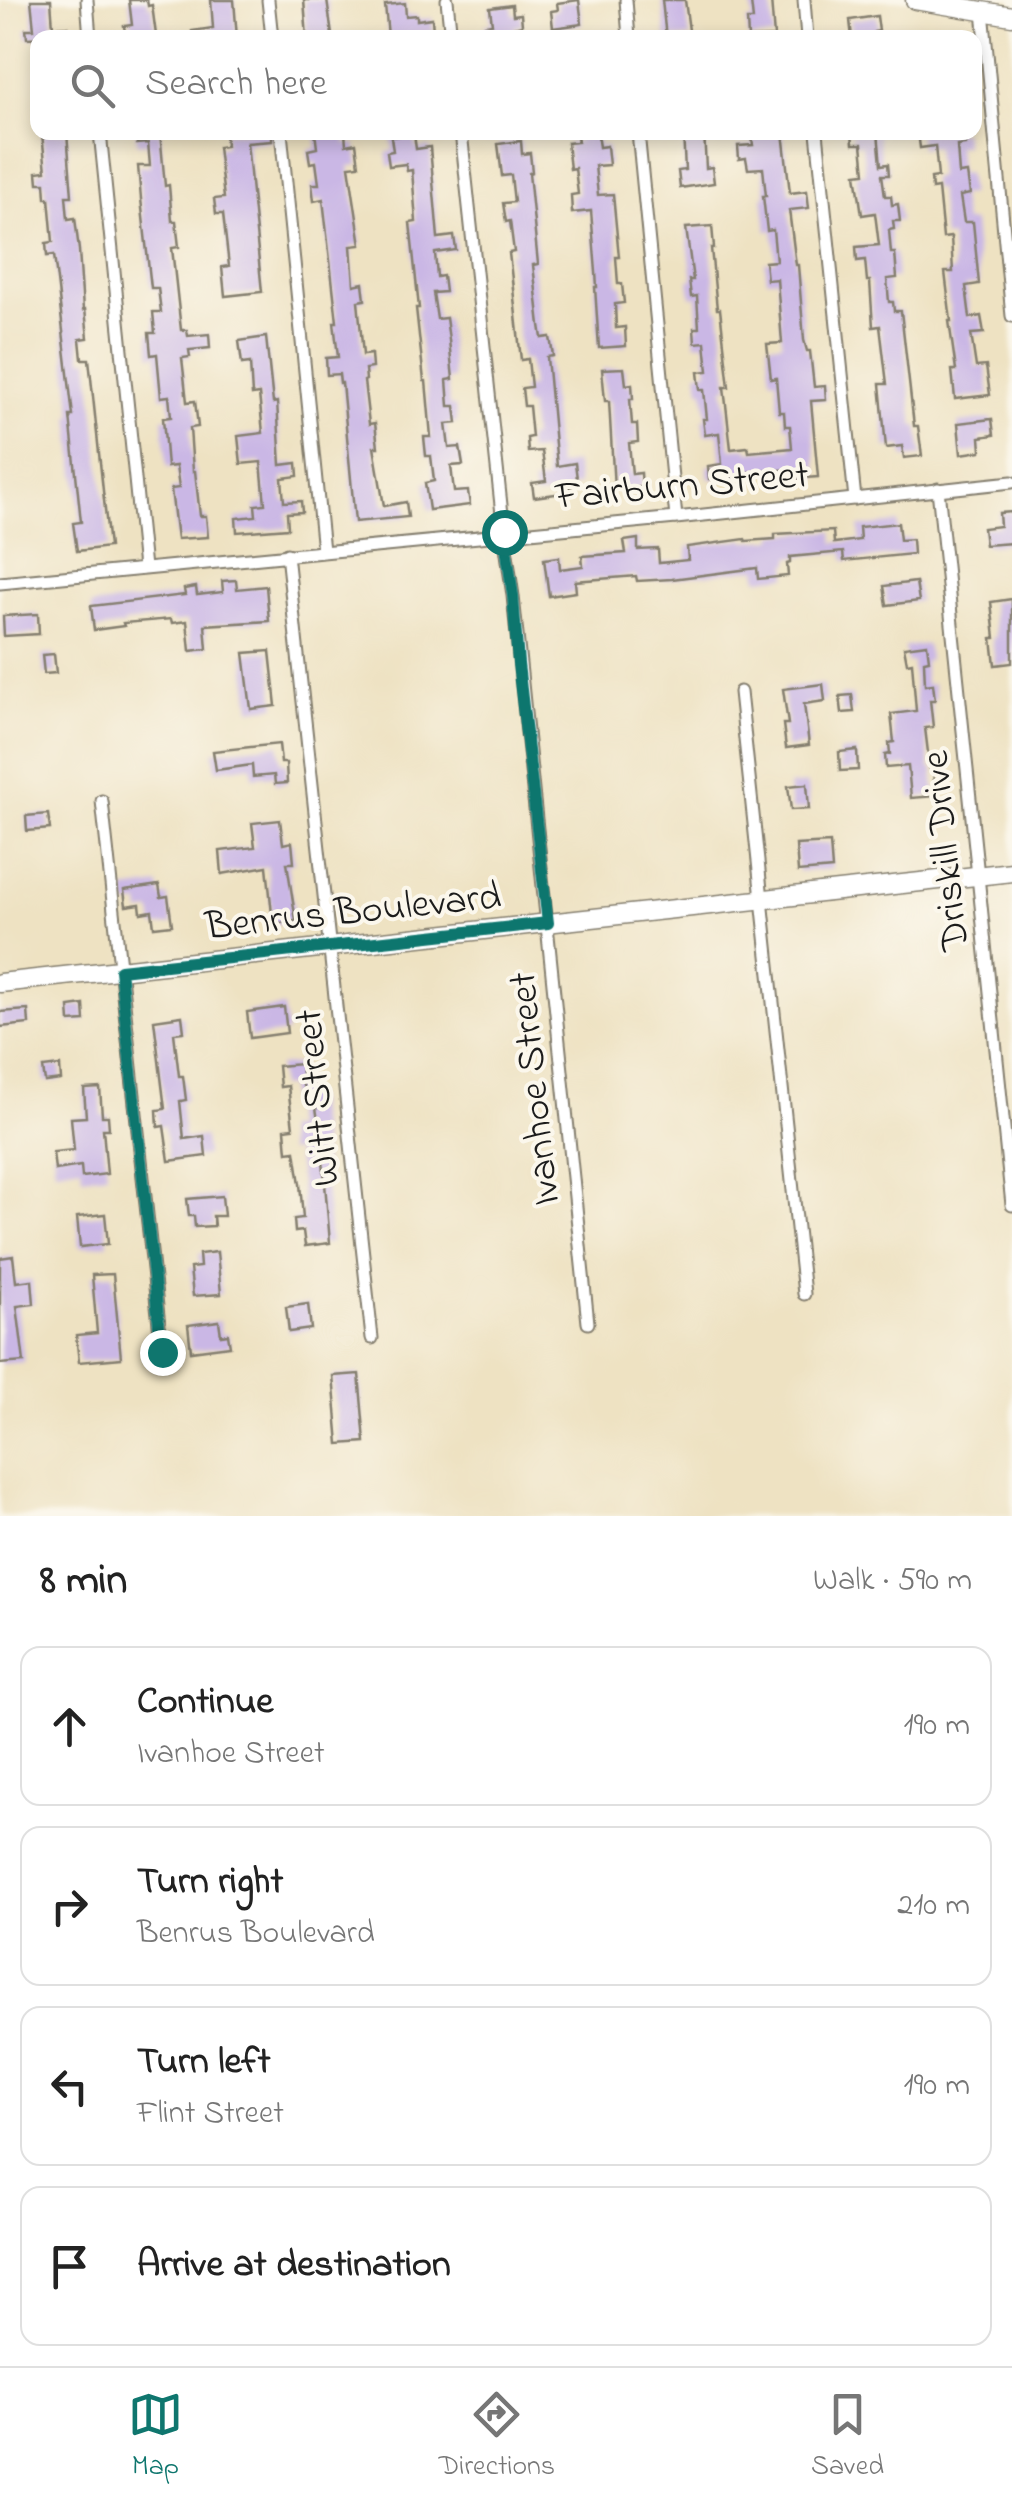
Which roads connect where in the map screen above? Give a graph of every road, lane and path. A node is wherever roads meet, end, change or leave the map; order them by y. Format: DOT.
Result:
graph roads {
  1 [pos="86,0"];
  2 [pos="268,0"];
  3 [pos="447,0"];
  4 [pos="626,0"];
  5 [pos="804,0"];
  6 [pos="915,0"];
  7 [pos="983,11"];
  8 [pos="1012,16"];
  9 [pos="89,30"];
  10 [pos="271,30"];
  11 [pos="450,30"];
  12 [pos="628,30"];
  13 [pos="807,30"];
  14 [pos="101,140"];
  15 [pos="282,140"];
  16 [pos="463,140"];
  17 [pos="639,140"];
  18 [pos="818,140"];
  19 [pos="1012,316"];
  20 [pos="1012,482"];
  21 [pos="938,489"];
  22 [pos="855,499"];
  23 [pos="676,518"];
  24 [pos="504,532"];
  25 [pos="323,551"];
  26 [pos="287,554"];
  27 [pos="144,568"];
  28 [pos="0,583"];
  29 [pos="740,692"];
  30 [pos="102,800"];
  31 [pos="1012,872"];
  32 [pos="976,876"];
  33 [pos="763,899"];
  34 [pos="548,923"];
  35 [pos="332,947"];
  36 [pos="120,970"];
  37 [pos="0,983"];
  38 [pos="1012,1205"];
  39 [pos="804,1294"];
  40 [pos="588,1323"];
  41 [pos="372,1338"];
  42 [pos="162,1352"];
  1 -- 9 [label="street"];
  2 -- 10 [label="street"];
  3 -- 11 [label="street"];
  4 -- 12 [label="street"];
  5 -- 13 [label="street"];
  6 -- 7 [label="street"];
  7 -- 8 [label="street"];
  7 -- 19 [label="street"];
  14 -- 27 [label="street"];
  15 -- 25 [label="street"];
  16 -- 24 [label="street, Ivanhoe Street"];
  17 -- 23 [label="street"];
  18 -- 22 [label="street"];
  20 -- 21 [label="street, Fairburn Street"];
  21 -- 22 [label="street, Fairburn Street"];
  21 -- 32 [label="street, Driskill Drive"];
  22 -- 23 [label="street, Fairburn Street"];
  23 -- 24 [label="street, Fairburn Street"];
  24 -- 25 [label="street, Fairburn Street"];
  24 -- 34 [label="street, Ivanhoe Street"];
  25 -- 26 [label="street, Fairburn Street"];
  26 -- 27 [label="street, Fairburn Street"];
  26 -- 35 [label="street, Witt Street"];
  27 -- 28 [label="street, Fairburn Street"];
  29 -- 33 [label="street"];
  30 -- 36 [label="street"];
  31 -- 32 [label="street, Benrus Boulevard"];
  32 -- 33 [label="street, Benrus Boulevard"];
  32 -- 38 [label="street, Driskill Drive"];
  33 -- 34 [label="street, Benrus Boulevard"];
  33 -- 39 [label="street"];
  34 -- 35 [label="street, Benrus Boulevard"];
  34 -- 40 [label="street, Ivanhoe Street"];
  35 -- 36 [label="street, Benrus Boulevard"];
  35 -- 41 [label="street, Witt Street"];
  36 -- 37 [label="street, Benrus Boulevard"];
  36 -- 42 [label="street"];
}
